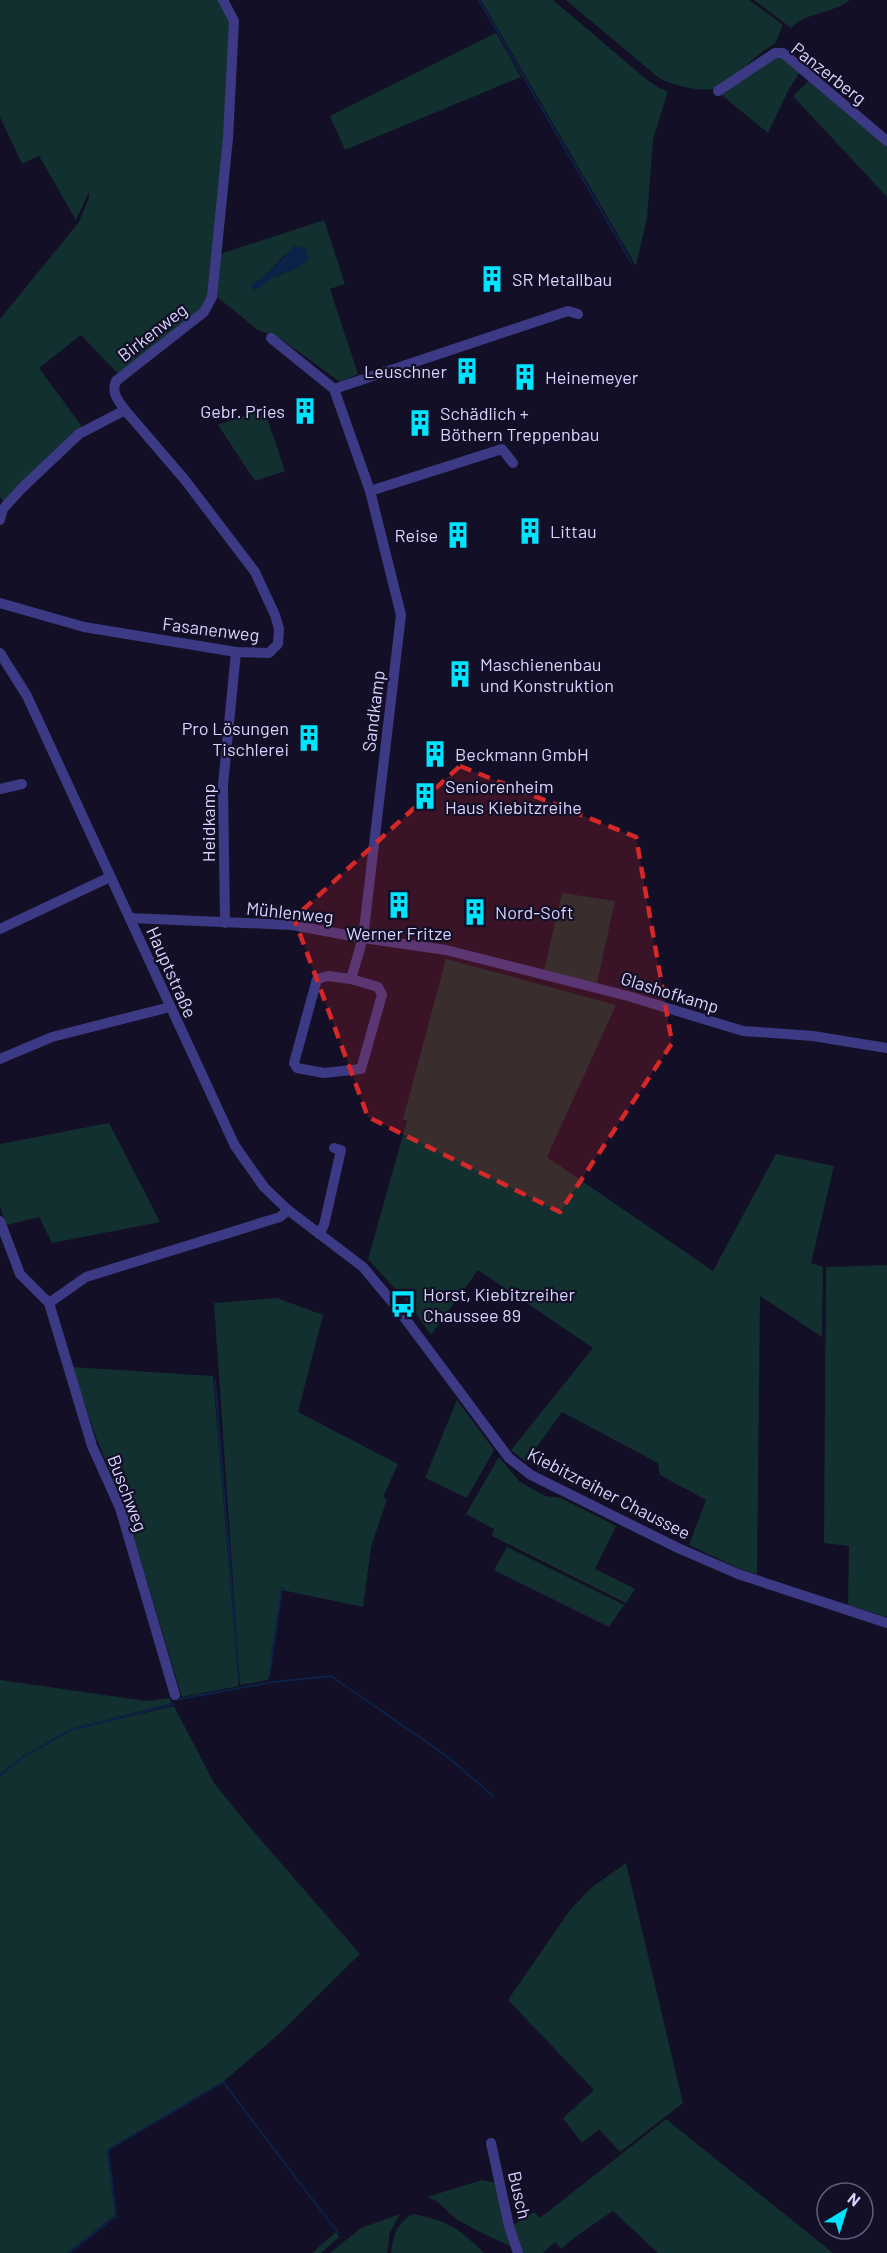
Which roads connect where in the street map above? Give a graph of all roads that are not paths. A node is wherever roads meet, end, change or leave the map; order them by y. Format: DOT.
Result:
graph roads {
  1 [pos="223,0"];
  2 [pos="718,91"];
  3 [pos="887,141"];
  4 [pos="578,315"];
  5 [pos="271,338"];
  6 [pos="334,389"];
  7 [pos="125,410"];
  8 [pos="513,463"];
  9 [pos="370,491"];
  10 [pos="0,520"];
  11 [pos="0,603"];
  12 [pos="236,652"];
  13 [pos="0,653"];
  14 [pos="22,784"];
  15 [pos="0,789"];
  16 [pos="110,877"];
  17 [pos="130,918"];
  18 [pos="225,923"];
  19 [pos="0,929"];
  20 [pos="363,938"];
  21 [pos="446,950"];
  22 [pos="351,979"];
  23 [pos="170,1007"];
  24 [pos="887,1048"];
  25 [pos="0,1059"];
  26 [pos="334,1148"];
  27 [pos="288,1210"];
  28 [pos="0,1221"];
  29 [pos="319,1234"];
  30 [pos="363,1268"];
  31 [pos="49,1304"];
  32 [pos="887,1623"];
  33 [pos="175,1695"];
  34 [pos="491,2143"];
  35 [pos="518,2253"];
  1 -- 7 [label="street, Birkenweg"];
  2 -- 3 [label="street, Panzerberg"];
  4 -- 6 [label="street"];
  5 -- 6 [label="street"];
  6 -- 9 [label="street, Sandkamp"];
  7 -- 10 [label="street"];
  7 -- 12 [label="street, Fasanenweg"];
  8 -- 9 [label="street"];
  9 -- 20 [label="street, Sandkamp"];
  11 -- 12 [label="street, Fasanenweg"];
  12 -- 18 [label="street, Heidkamp"];
  13 -- 16 [label="street, Hauptstraße"];
  14 -- 15 [label="street"];
  16 -- 17 [label="street, Hauptstraße"];
  16 -- 19 [label="street"];
  17 -- 18 [label="street, Mühlenweg"];
  17 -- 23 [label="street, Hauptstraße"];
  18 -- 20 [label="street, Mühlenweg"];
  20 -- 21 [label="street, Mühlenweg"];
  20 -- 22 [label="street, Sandkamp"];
  21 -- 24 [label="street, Glashofkamp"];
  22 -- 22 [label="street"];
  23 -- 25 [label="street"];
  23 -- 27 [label="street, Hauptstraße"];
  26 -- 29 [label="street"];
  27 -- 29 [label="street, Hauptstraße"];
  27 -- 31 [label="street"];
  28 -- 31 [label="street, Buschweg"];
  29 -- 30 [label="street, Hauptstraße"];
  30 -- 32 [label="street, Kiebitzreiher Chaussee"];
  31 -- 33 [label="street, Buschweg"];
  34 -- 35 [label="street, Busch"];
}
